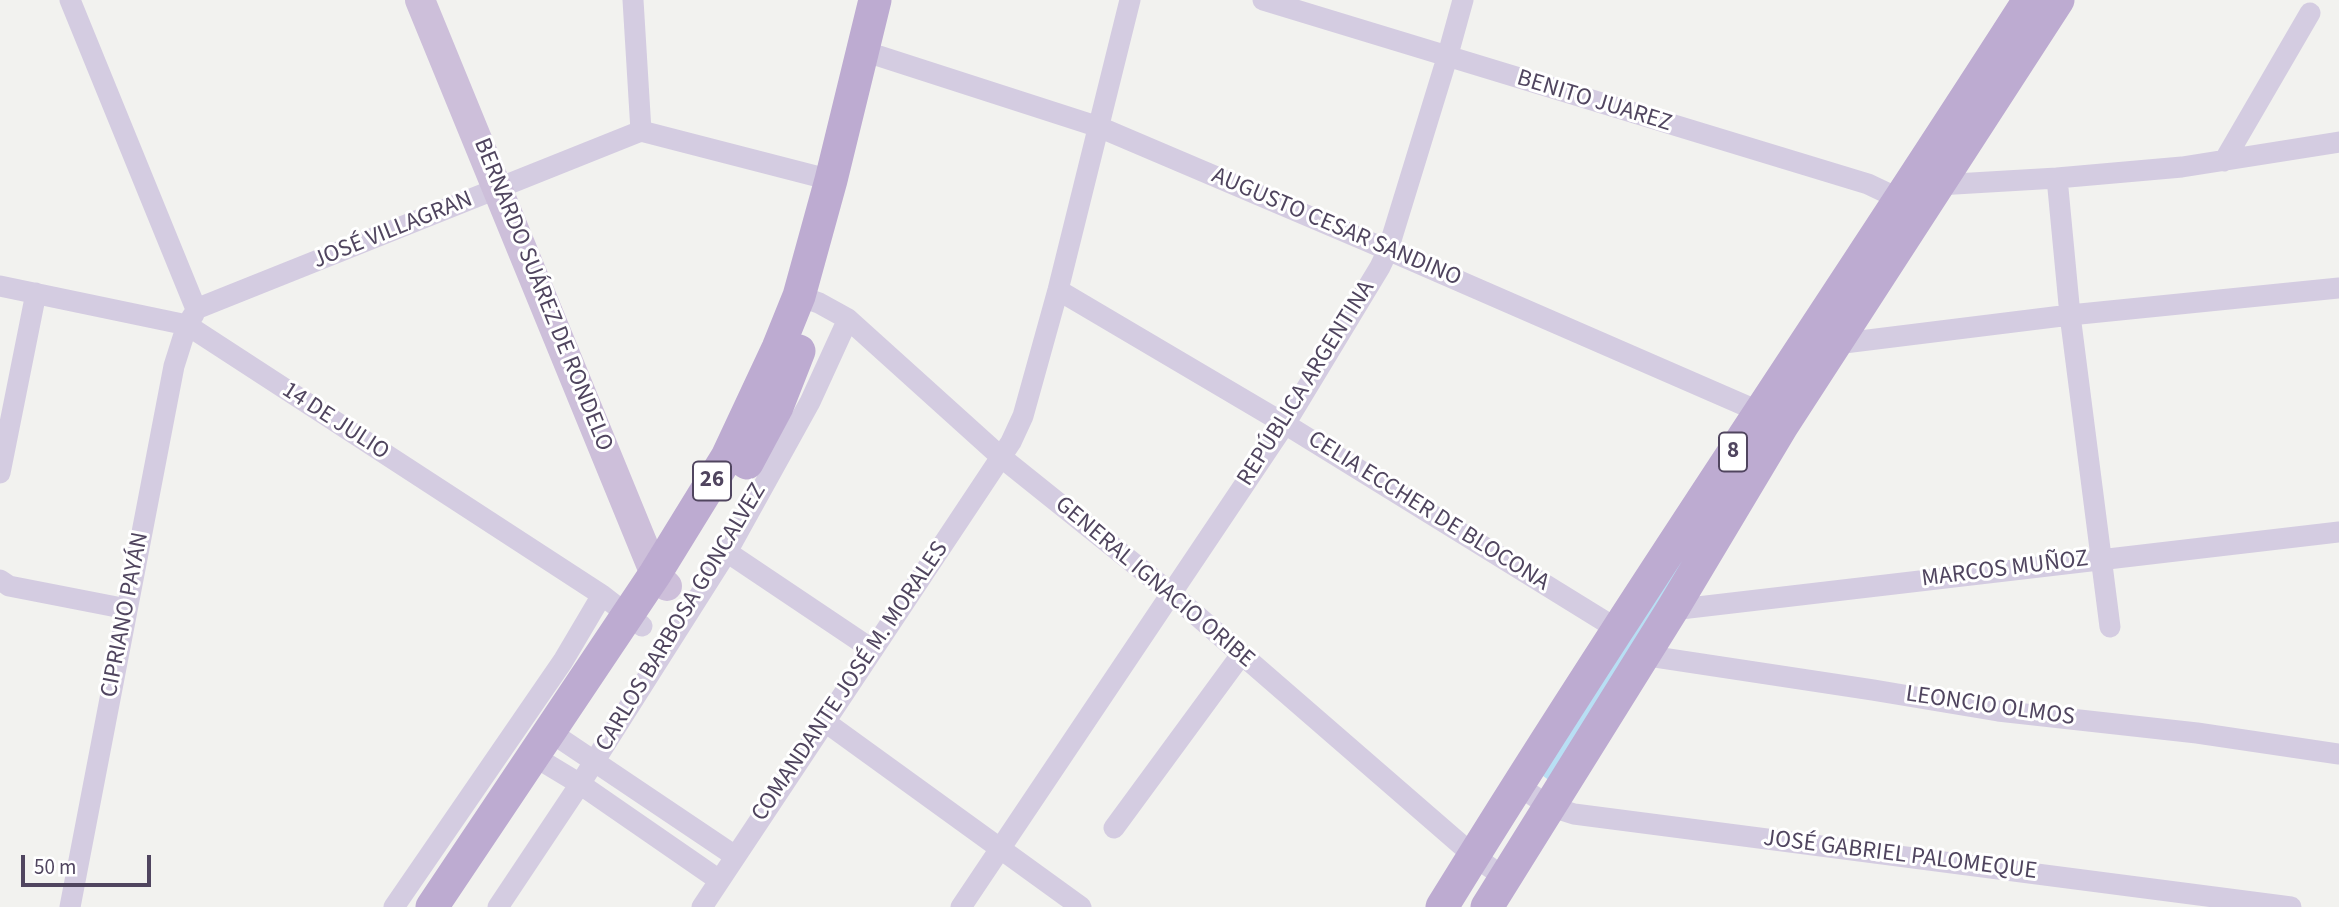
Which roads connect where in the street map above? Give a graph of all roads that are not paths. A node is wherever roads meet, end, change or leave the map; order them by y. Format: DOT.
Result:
graph roads {
  1 [pos="70,0"];
  2 [pos="420,0"];
  3 [pos="633,0"];
  4 [pos="875,0"];
  5 [pos="893,0"];
  6 [pos="1130,0"];
  7 [pos="1263,0"];
  8 [pos="1463,0"];
  9 [pos="2029,0"];
  10 [pos="2058,0"];
  11 [pos="2310,13"];
  12 [pos="879,56"];
  13 [pos="1447,58"];
  14 [pos="1099,127"];
  15 [pos="641,131"];
  16 [pos="2339,142"];
  17 [pos="2224,161"];
  18 [pos="2057,178"];
  19 [pos="831,180"];
  20 [pos="498,189"];
  21 [pos="1919,192"];
  22 [pos="1388,250"];
  23 [pos="0,286"];
  24 [pos="2339,288"];
  25 [pos="1058,290"];
  26 [pos="36,293"];
  27 [pos="809,299"];
  28 [pos="2070,315"];
  29 [pos="192,317"];
  30 [pos="848,319"];
  31 [pos="1836,344"];
  32 [pos="1771,419"];
  33 [pos="1285,424"];
  34 [pos="1001,457"];
  35 [pos="0,473"];
  36 [pos="2339,532"];
  37 [pos="727,552"];
  38 [pos="2101,559"];
  39 [pos="0,580"];
  40 [pos="661,580"];
  41 [pos="1172,594"];
  42 [pos="127,609"];
  43 [pos="1672,610"];
  44 [pos="624,611"];
  45 [pos="2110,627"];
  46 [pos="1617,629"];
  47 [pos="873,650"];
  48 [pos="1241,655"];
  49 [pos="1642,656"];
  50 [pos="824,721"];
  51 [pos="549,749"];
  52 [pos="2339,754"];
  53 [pos="594,762"];
  54 [pos="580,785"];
  55 [pos="1517,785"];
  56 [pos="1549,806"];
  57 [pos="1114,828"];
  58 [pos="1000,849"];
  59 [pos="735,856"];
  60 [pos="1474,856"];
  61 [pos="1505,878"];
  62 [pos="719,880"];
  63 [pos="70,907"];
  64 [pos="394,907"];
  65 [pos="432,907"];
  66 [pos="455,907"];
  67 [pos="498,907"];
  68 [pos="702,907"];
  69 [pos="961,907"];
  70 [pos="1081,907"];
  71 [pos="1442,907"];
  72 [pos="1487,907"];
  73 [pos="2291,907"];
  1 -- 29 [label="street"];
  2 -- 20 [label="street, BERNARDO SUÁREZ DE RONDELO"];
  3 -- 15 [label="street"];
  4 -- 19 [label="main road, 26"];
  5 -- 12 [label="main road, 26"];
  6 -- 14 [label="street, COMANDANTE JOSÉ M. MORALES"];
  7 -- 13 [label="street, BENITO JUAREZ"];
  8 -- 13 [label="street, REPÚBLICA ARGENTINA"];
  9 -- 21 [label="main road, 8"];
  10 -- 21 [label="main road, 8"];
  11 -- 17 [label="street"];
  12 -- 14 [label="street, AUGUSTO CESAR SANDINO"];
  12 -- 27 [label="main road, 26"];
  13 -- 21 [label="street, BENITO JUAREZ"];
  13 -- 22 [label="street, REPÚBLICA ARGENTINA"];
  14 -- 22 [label="street, AUGUSTO CESAR SANDINO"];
  14 -- 25 [label="street, COMANDANTE JOSÉ M. MORALES"];
  15 -- 19 [label="street"];
  15 -- 20 [label="street, JOSÉ VILLAGRAN"];
  16 -- 17 [label="street"];
  17 -- 18 [label="street"];
  18 -- 21 [label="street"];
  18 -- 28 [label="street"];
  19 -- 27 [label="main road, 26"];
  20 -- 29 [label="street, JOSÉ VILLAGRAN"];
  20 -- 40 [label="street, BERNARDO SUÁREZ DE RONDELO"];
  21 -- 31 [label="main road, 8"];
  21 -- 32 [label="main road, 8"];
  22 -- 32 [label="street, AUGUSTO CESAR SANDINO"];
  22 -- 33 [label="street, REPÚBLICA ARGENTINA"];
  23 -- 26 [label="street, 14 DE JULIO"];
  24 -- 28 [label="street"];
  25 -- 33 [label="street, CELIA ECCHER DE BLOCONA"];
  25 -- 34 [label="street, COMANDANTE JOSÉ M. MORALES"];
  26 -- 29 [label="street, 14 DE JULIO"];
  26 -- 35 [label="street"];
  27 -- 30 [label="street, GENERAL IGNACIO ORIBE"];
  27 -- 40 [label="main road, 26"];
  28 -- 31 [label="street"];
  28 -- 38 [label="street"];
  29 -- 42 [label="street, CIPRIANO PAYÁN"];
  29 -- 44 [label="street, 14 DE JULIO"];
  30 -- 34 [label="street, GENERAL IGNACIO ORIBE"];
  30 -- 37 [label="street, CARLOS BARBOSA GONCALVEZ"];
  31 -- 32 [label="main road, 8"];
  32 -- 43 [label="main road, 8"];
  32 -- 46 [label="main road, 8"];
  33 -- 41 [label="street, REPÚBLICA ARGENTINA"];
  33 -- 46 [label="street, CELIA ECCHER DE BLOCONA"];
  34 -- 41 [label="street, GENERAL IGNACIO ORIBE"];
  34 -- 47 [label="street, COMANDANTE JOSÉ M. MORALES"];
  36 -- 38 [label="street, MARCOS MUÑOZ"];
  37 -- 47 [label="street"];
  37 -- 53 [label="street, CARLOS BARBOSA GONCALVEZ"];
  38 -- 43 [label="street, MARCOS MUÑOZ"];
  38 -- 45 [label="street"];
  39 -- 42 [label="street"];
  40 -- 44 [label="main road, 26"];
  41 -- 48 [label="street, GENERAL IGNACIO ORIBE"];
  41 -- 58 [label="street, REPÚBLICA ARGENTINA"];
  42 -- 63 [label="street, CIPRIANO PAYÁN"];
  43 -- 49 [label="main road, 8"];
  44 -- 51 [label="main road, 26"];
  44 -- 64 [label="street"];
  46 -- 55 [label="main road, 8"];
  47 -- 50 [label="street, COMANDANTE JOSÉ M. MORALES"];
  48 -- 57 [label="street"];
  48 -- 60 [label="street, GENERAL IGNACIO ORIBE"];
  49 -- 52 [label="street, LEONCIO OLMOS"];
  49 -- 56 [label="main road, 8"];
  50 -- 58 [label="street"];
  50 -- 59 [label="street, COMANDANTE JOSÉ M. MORALES"];
  51 -- 53 [label="street"];
  51 -- 54 [label="street"];
  51 -- 65 [label="main road, 26"];
  51 -- 66 [label="main road, 26"];
  53 -- 54 [label="street, CARLOS BARBOSA GONCALVEZ"];
  53 -- 59 [label="street"];
  54 -- 62 [label="street"];
  54 -- 67 [label="street, CARLOS BARBOSA GONCALVEZ"];
  55 -- 56 [label="street, JOSÉ GABRIEL PALOMEQUE"];
  55 -- 60 [label="main road, 8"];
  56 -- 61 [label="main road, 8"];
  56 -- 73 [label="street, JOSÉ GABRIEL PALOMEQUE"];
  58 -- 69 [label="street, REPÚBLICA ARGENTINA"];
  58 -- 70 [label="street"];
  59 -- 62 [label="street, COMANDANTE JOSÉ M. MORALES"];
  60 -- 61 [label="street, GENERAL IGNACIO ORIBE"];
  60 -- 71 [label="main road, 8"];
  61 -- 72 [label="main road, 8"];
  62 -- 68 [label="street, COMANDANTE JOSÉ M. MORALES"];
}
